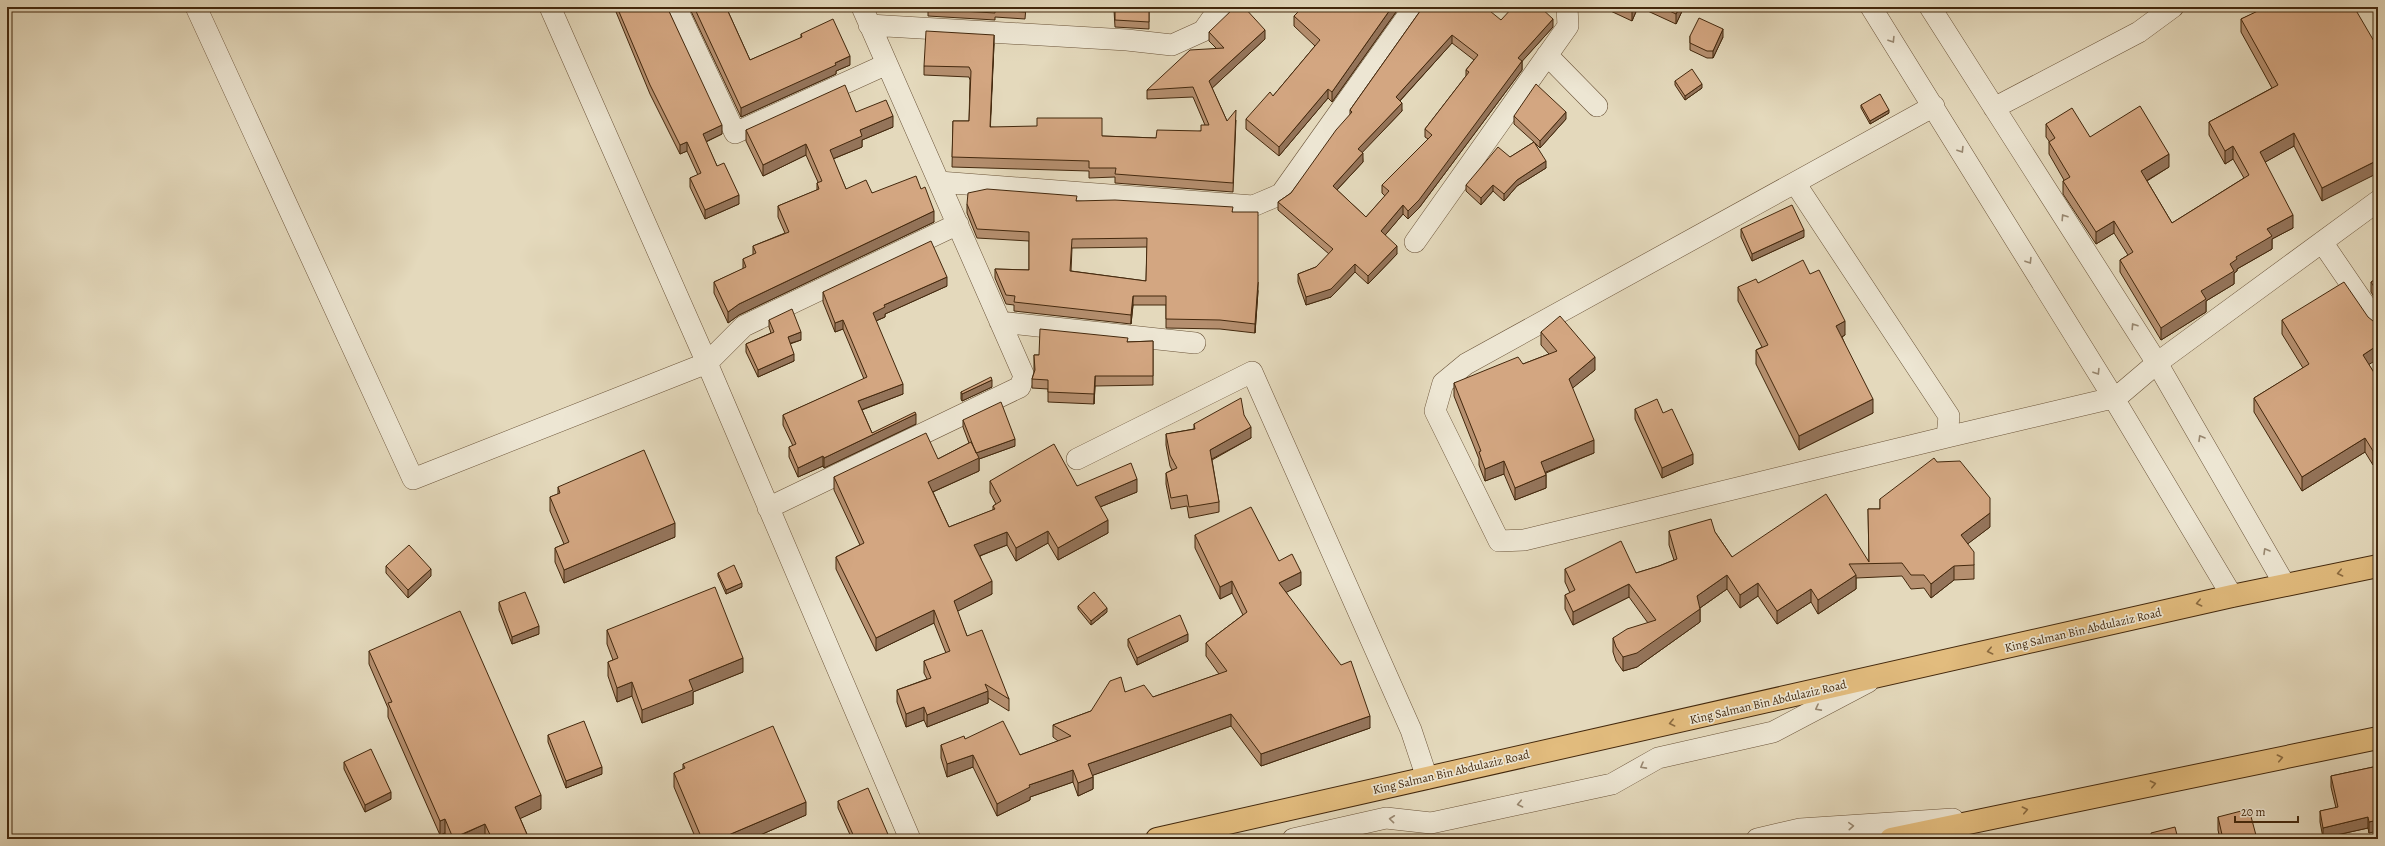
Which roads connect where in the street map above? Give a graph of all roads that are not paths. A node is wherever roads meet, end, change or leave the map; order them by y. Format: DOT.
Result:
graph roads {
  1 [pos="196,7"];
  2 [pos="550,7"];
  3 [pos="676,7"];
  4 [pos="1220,7"];
  5 [pos="1414,7"];
  6 [pos="1567,7"];
  7 [pos="1871,7"];
  8 [pos="1930,7"];
  9 [pos="2173,7"];
  10 [pos="866,16"];
  11 [pos="1547,55"];
  12 [pos="887,64"];
  13 [pos="1597,106"];
  14 [pos="1934,106"];
  15 [pos="1994,108"];
  16 [pos="939,182"];
  17 [pos="1795,183"];
  18 [pos="2378,201"];
  19 [pos="958,224"];
  20 [pos="1415,242"];
  21 [pos="2322,242"];
  22 [pos="1000,322"];
  23 [pos="2378,324"];
  24 [pos="1195,343"];
  25 [pos="707,363"];
  26 [pos="2157,363"];
  27 [pos="2113,397"];
  28 [pos="1947,437"];
  29 [pos="1077,459"];
  30 [pos="768,508"];
  31 [pos="2378,566"];
  32 [pos="2285,585"];
  33 [pos="2232,596"];
  34 [pos="1877,677"];
  35 [pos="2378,738"];
  36 [pos="1427,778"];
  37 [pos="1998,816"];
  38 [pos="910,839"];
  39 [pos="1157,839"];
  40 [pos="1293,839"];
  41 [pos="1758,839"];
  42 [pos="1891,839"];
  1 -- 25 [label="street"];
  2 -- 25 [label="street"];
  3 -- 12 [label="street"];
  4 -- 10 [label="street"];
  5 -- 16 [label="street"];
  6 -- 11 [label="street"];
  7 -- 14 [label="street, one-way"];
  8 -- 15 [label="street"];
  9 -- 15 [label="street"];
  10 -- 12 [label="street"];
  11 -- 13 [label="street"];
  11 -- 20 [label="street"];
  12 -- 16 [label="street"];
  14 -- 17 [label="street"];
  14 -- 27 [label="street, one-way"];
  26 -- 15 [label="street, one-way"];
  16 -- 19 [label="street"];
  17 -- 28 [label="street"];
  17 -- 28 [label="street"];
  18 -- 21 [label="street"];
  19 -- 22 [label="street"];
  19 -- 25 [label="street"];
  21 -- 23 [label="street"];
  21 -- 26 [label="street"];
  22 -- 24 [label="street"];
  22 -- 30 [label="street"];
  25 -- 30 [label="street"];
  26 -- 27 [label="street"];
  32 -- 26 [label="street, one-way"];
  27 -- 28 [label="street"];
  27 -- 33 [label="street"];
  29 -- 36 [label="street"];
  30 -- 38 [label="street"];
  31 -- 32 [label="main road, King Salman Bin Abdulaziz Road, one-way"];
  32 -- 33 [label="main road, King Salman Bin Abdulaziz Road"];
  33 -- 34 [label="main road, King Salman Bin Abdulaziz Road, one-way"];
  34 -- 36 [label="main road, King Salman Bin Abdulaziz Road, one-way"];
  34 -- 40 [label="street, one-way"];
  37 -- 35 [label="main road, one-way"];
  36 -- 39 [label="main road, King Salman Bin Abdulaziz Road"];
  41 -- 37 [label="street, one-way"];
  37 -- 42 [label="main road"];
}
